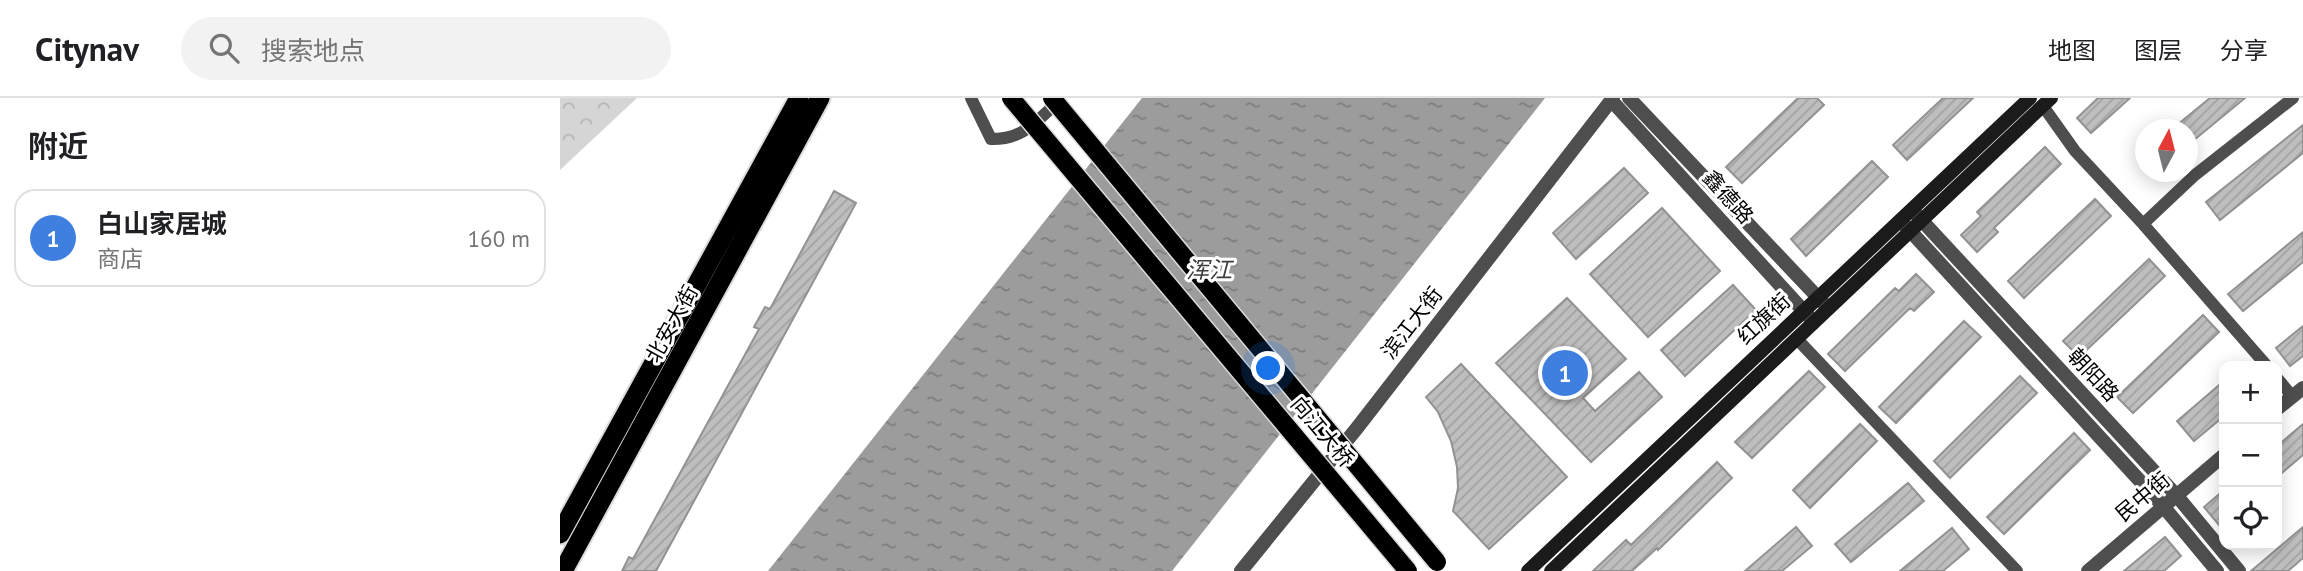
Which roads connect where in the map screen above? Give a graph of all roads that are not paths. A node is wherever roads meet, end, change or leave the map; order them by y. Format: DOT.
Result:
graph roads {
  1 [pos="799,98"];
  2 [pos="820,98"];
  3 [pos="971,98"];
  4 [pos="1011,98"];
  5 [pos="1052,98"];
  6 [pos="1062,98"];
  7 [pos="1629,98"];
  8 [pos="2293,98"];
  9 [pos="1612,99"];
  10 [pos="2041,101"];
  11 [pos="1901,221"];
  12 [pos="1916,221"];
  13 [pos="2143,223"];
  14 [pos="1823,303"];
  15 [pos="1808,316"];
  16 [pos="1797,338"];
  17 [pos="2263,361"];
  18 [pos="2282,381"];
  19 [pos="2298,392"];
  20 [pos="2282,406"];
  21 [pos="2219,459"];
  22 [pos="2177,496"];
  23 [pos="2163,506"];
  24 [pos="560,534"];
  25 [pos="1437,562"];
  26 [pos="563,571"];
  27 [pos="1241,571"];
  28 [pos="1408,571"];
  29 [pos="1528,571"];
  30 [pos="1551,571"];
  31 [pos="2017,571"];
  32 [pos="2088,571"];
  33 [pos="2217,571"];
  34 [pos="2239,571"];
  1 -- 24 [label="highway, 北安大街"];
  2 -- 26 [label="highway, 北安大街"];
  3 -- 6 [label="street"];
  4 -- 28 [label="main road, 向江大桥, bridge"];
  5 -- 25 [label="main road, 向江大桥, bridge"];
  7 -- 14 [label="street, 鑫德路"];
  8 -- 13 [label="street"];
  9 -- 15 [label="street, 鑫德路"];
  9 -- 27 [label="street, 滨江大街"];
  10 -- 12 [label="main road"];
  10 -- 13 [label="street"];
  11 -- 12 [label="street, 朝阳路"];
  11 -- 14 [label="main road, 红旗街"];
  12 -- 14 [label="main road"];
  12 -- 22 [label="street, 朝阳路"];
  12 -- 23 [label="street, 朝阳路"];
  13 -- 17 [label="street"];
  14 -- 15 [label="main road"];
  15 -- 16 [label="main road"];
  15 -- 29 [label="main road, 红旗街"];
  16 -- 30 [label="main road"];
  16 -- 31 [label="street"];
  18 -- 19 [label="street"];
  19 -- 20 [label="street"];
  21 -- 22 [label="street, 民中街"];
  22 -- 23 [label="street, 民中街"];
  22 -- 34 [label="street, 朝阳路"];
  23 -- 32 [label="street, 民中街"];
  23 -- 33 [label="street, 朝阳路"];
}
